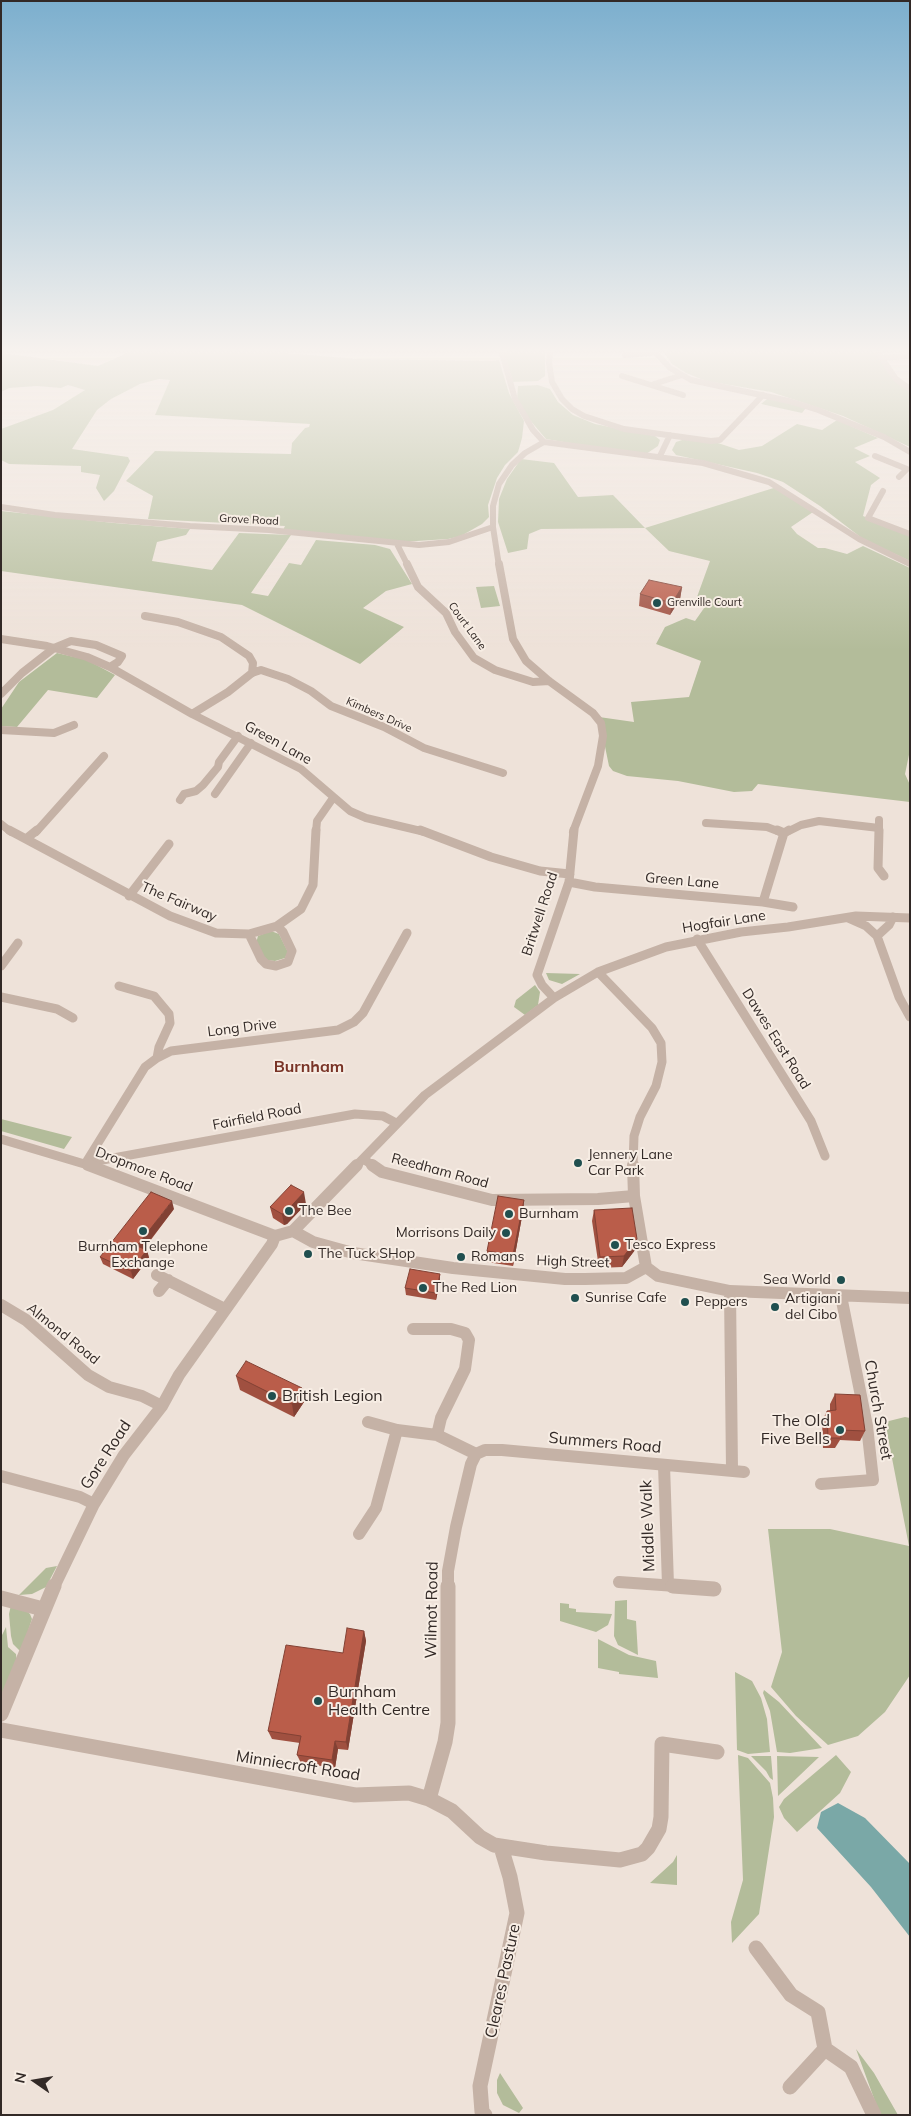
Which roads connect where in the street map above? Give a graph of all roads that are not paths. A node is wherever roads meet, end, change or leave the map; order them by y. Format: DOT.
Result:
graph roads {
  1 [pos="527,452"];
  2 [pos="625,452"];
  3 [pos="662,452"];
  4 [pos="910,452"];
  5 [pos="892,453"];
  6 [pos="660,456"];
  7 [pos="875,456"];
  8 [pos="900,477"];
  9 [pos="883,491"];
  10 [pos="1,507"];
  11 [pos="493,528"];
  12 [pos="908,532"];
  13 [pos="397,544"];
  14 [pos="910,564"];
  15 [pos="145,616"];
  16 [pos="1,639"];
  17 [pos="54,648"];
  18 [pos="110,667"];
  19 [pos="252,673"];
  20 [pos="549,682"];
  21 [pos="1,694"];
  22 [pos="192,714"];
  23 [pos="74,725"];
  24 [pos="1,730"];
  25 [pos="238,736"];
  26 [pos="251,743"];
  27 [pos="104,756"];
  28 [pos="503,773"];
  29 [pos="215,794"];
  30 [pos="333,798"];
  31 [pos="180,800"];
  32 [pos="706,823"];
  33 [pos="1,824"];
  34 [pos="784,833"];
  35 [pos="26,839"];
  36 [pos="169,844"];
  37 [pos="884,876"];
  38 [pos="570,878"];
  39 [pos="129,896"];
  40 [pos="763,902"];
  41 [pos="793,907"];
  42 [pos="845,917"];
  43 [pos="893,917"];
  44 [pos="910,918"];
  45 [pos="277,926"];
  46 [pos="407,933"];
  47 [pos="249,934"];
  48 [pos="877,936"];
  49 [pos="697,939"];
  50 [pos="18,943"];
  51 [pos="1,966"];
  52 [pos="598,972"];
  53 [pos="119,986"];
  54 [pos="1,998"];
  55 [pos="554,998"];
  56 [pos="910,1017"];
  57 [pos="73,1018"];
  58 [pos="157,1058"];
  59 [pos="396,1123"];
  60 [pos="1,1139"];
  61 [pos="825,1156"];
  62 [pos="122,1158"];
  63 [pos="362,1159"];
  64 [pos="85,1164"];
  65 [pos="112,1174"];
  66 [pos="634,1196"];
  67 [pos="293,1232"];
  68 [pos="275,1236"];
  69 [pos="646,1267"];
  70 [pos="159,1291"];
  71 [pos="730,1291"];
  72 [pos="840,1296"];
  73 [pos="910,1298"];
  74 [pos="1,1306"];
  75 [pos="225,1309"];
  76 [pos="413,1329"];
  77 [pos="162,1406"];
  78 [pos="368,1422"];
  79 [pos="397,1430"];
  80 [pos="437,1435"];
  81 [pos="476,1454"];
  82 [pos="664,1465"];
  83 [pos="1,1476"];
  84 [pos="821,1484"];
  85 [pos="94,1504"];
  86 [pos="359,1534"];
  87 [pos="620,1582"];
  88 [pos="668,1585"];
  89 [pos="714,1589"];
  90 [pos="1,1598"];
  91 [pos="43,1609"];
  92 [pos="1,1714"];
  93 [pos="1,1730"];
  94 [pos="717,1752"];
  95 [pos="429,1798"];
  96 [pos="501,1847"];
  97 [pos="756,1948"];
  98 [pos="825,2049"];
  99 [pos="790,2087"];
  100 [pos="485,2115"];
  101 [pos="874,2115"];
  1 -- 11 [label="street, Britwell Road"];
  2 -- 6 [label="street"];
  3 -- 6 [label="street"];
  4 -- 5 [label="street"];
  5 -- 7 [label="street"];
  5 -- 8 [label="street"];
  6 -- 14 [label="street"];
  9 -- 12 [label="street"];
  10 -- 13 [label="street, Grove Road"];
  11 -- 13 [label="street, Grove Road"];
  11 -- 20 [label="street, Britwell Road"];
  13 -- 20 [label="street, Court Lane"];
  15 -- 19 [label="street"];
  16 -- 17 [label="street, Green Lane"];
  17 -- 18 [label="street, Green Lane"];
  17 -- 18 [label="street"];
  17 -- 21 [label="street"];
  18 -- 22 [label="street, Green Lane"];
  19 -- 22 [label="street"];
  19 -- 28 [label="street, Kimbers Drive"];
  20 -- 38 [label="street, Britwell Road"];
  22 -- 25 [label="street, Green Lane"];
  23 -- 24 [label="street"];
  25 -- 26 [label="street, Green Lane"];
  25 -- 31 [label="street"];
  26 -- 29 [label="street"];
  26 -- 30 [label="street, Green Lane"];
  27 -- 35 [label="street"];
  30 -- 38 [label="street, Green Lane"];
  30 -- 45 [label="street, The Fairway"];
  32 -- 34 [label="street"];
  33 -- 35 [label="street, The Fairway"];
  34 -- 37 [label="street"];
  34 -- 40 [label="street"];
  35 -- 39 [label="street, The Fairway"];
  36 -- 39 [label="street, The Fairway"];
  38 -- 40 [label="street, Green Lane"];
  38 -- 55 [label="street, Britwell Road"];
  39 -- 47 [label="street, The Fairway"];
  40 -- 41 [label="street, Green Lane"];
  42 -- 43 [label="street, Hogfair Lane"];
  42 -- 48 [label="street"];
  42 -- 49 [label="street, Hogfair Lane"];
  43 -- 44 [label="street, Hogfair Lane"];
  43 -- 48 [label="street"];
  45 -- 47 [label="street, The Fairway"];
  45 -- 47 [label="street"];
  46 -- 58 [label="street, Long Drive"];
  48 -- 56 [label="street"];
  49 -- 52 [label="street, Hogfair Lane"];
  49 -- 61 [label="street, Dawes East Road"];
  50 -- 51 [label="street"];
  52 -- 55 [label="street, Hogfair Lane"];
  52 -- 66 [label="street"];
  53 -- 58 [label="street"];
  54 -- 57 [label="street"];
  55 -- 59 [label="street"];
  58 -- 64 [label="street, Long Drive"];
  59 -- 62 [label="street, Fairfield Road"];
  59 -- 63 [label="street"];
  60 -- 64 [label="street, Dropmore Road"];
  62 -- 64 [label="street, Fairfield Road"];
  62 -- 65 [label="street"];
  63 -- 66 [label="street, Reedham Road"];
  63 -- 67 [label="street"];
  64 -- 65 [label="street, Dropmore Road"];
  65 -- 68 [label="street, Dropmore Road"];
  66 -- 69 [label="street"];
  67 -- 68 [label="street"];
  67 -- 69 [label="street, High Street"];
  68 -- 75 [label="street, Gore Road"];
  69 -- 71 [label="street"];
  70 -- 75 [label="street"];
  71 -- 72 [label="street"];
  71 -- 82 [label="street, Summers Road"];
  72 -- 73 [label="street"];
  72 -- 84 [label="street, Church Street"];
  74 -- 77 [label="street, Almond Road"];
  75 -- 77 [label="street, Gore Road"];
  76 -- 80 [label="street"];
  77 -- 85 [label="street, Gore Road"];
  78 -- 79 [label="street"];
  79 -- 80 [label="street"];
  79 -- 86 [label="street"];
  80 -- 81 [label="street"];
  81 -- 82 [label="street, Summers Road"];
  81 -- 95 [label="street, Wilmot Road"];
  82 -- 88 [label="street, Middle Walk"];
  83 -- 85 [label="street"];
  85 -- 91 [label="street, Gore Road"];
  87 -- 88 [label="street, Middle Walk"];
  88 -- 89 [label="street, Middle Walk"];
  90 -- 91 [label="street"];
  91 -- 92 [label="street, Gore Road"];
  93 -- 95 [label="street, Minniecroft Road"];
  94 -- 96 [label="street, Minniecroft Road"];
  95 -- 96 [label="street, Minniecroft Road"];
  96 -- 100 [label="street, Cleares Pasture"];
  97 -- 98 [label="street"];
  98 -- 99 [label="street"];
  98 -- 101 [label="street"];
}
